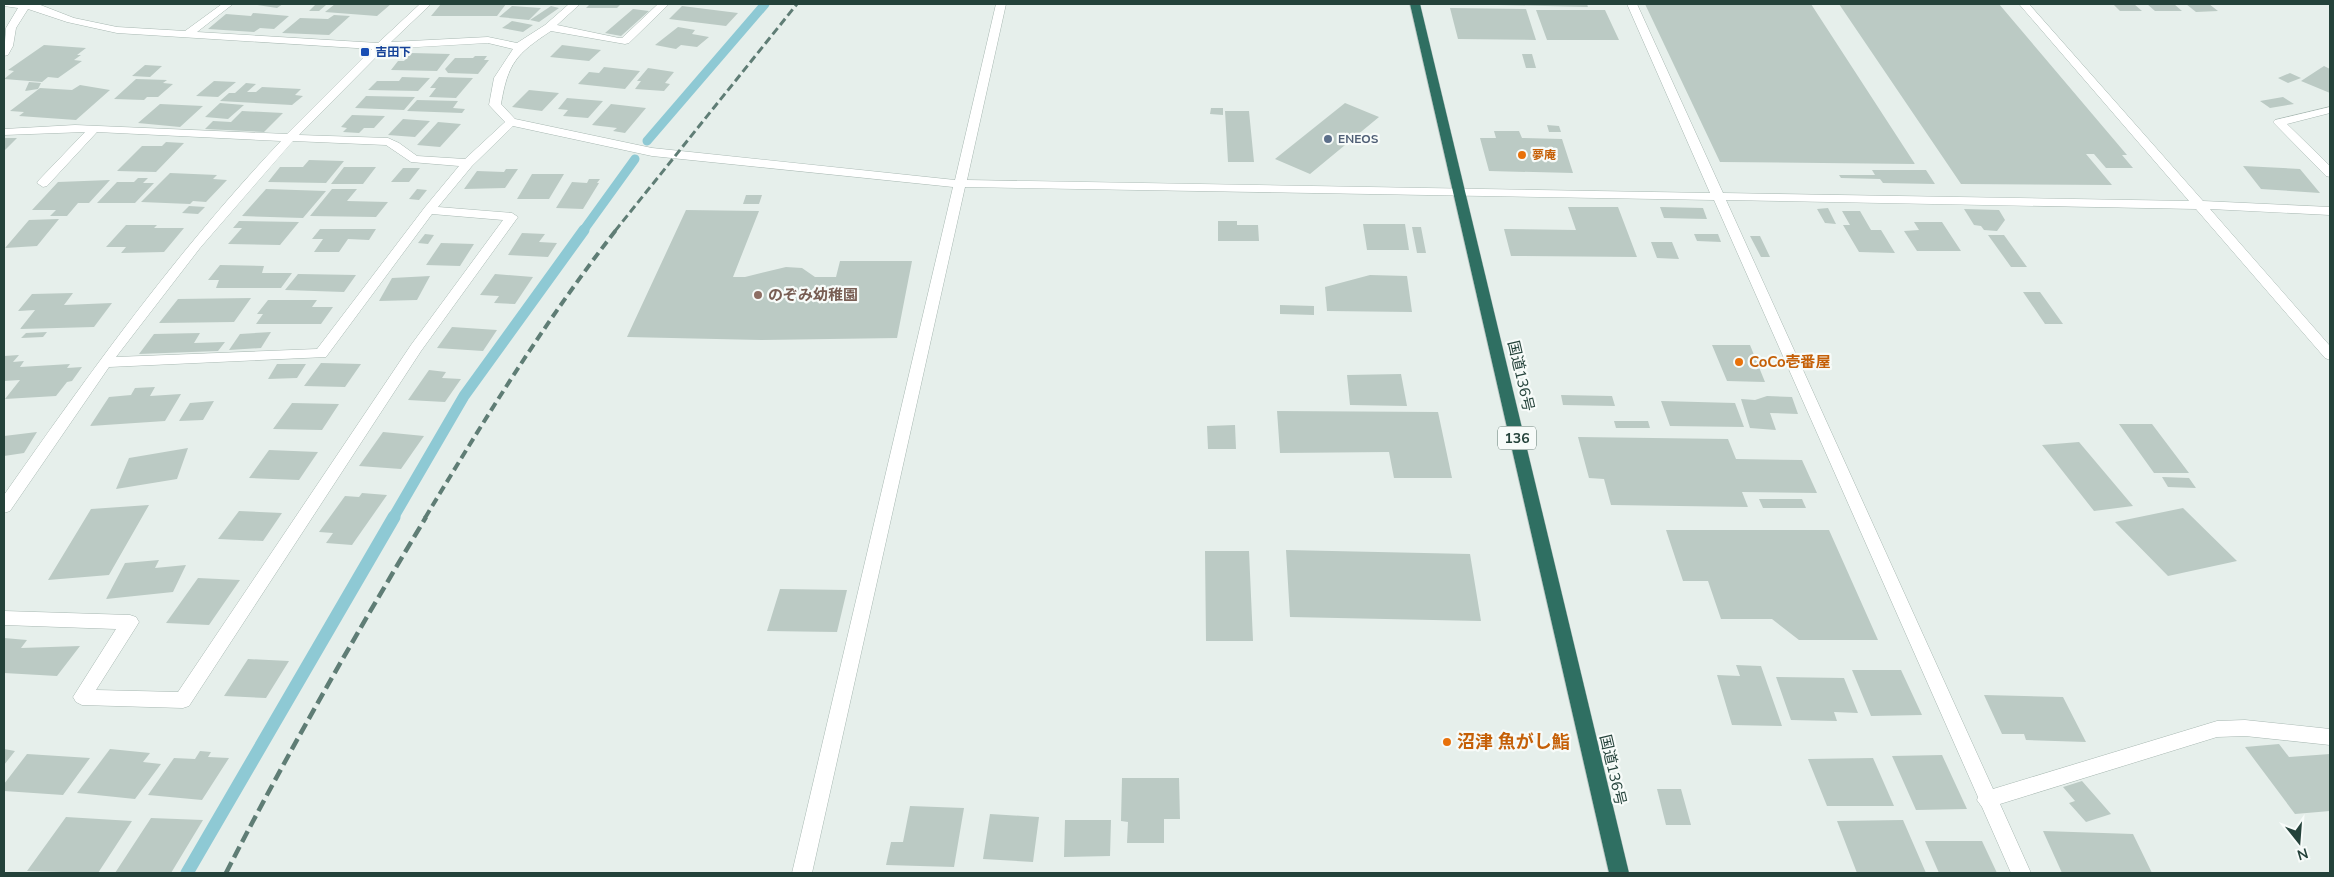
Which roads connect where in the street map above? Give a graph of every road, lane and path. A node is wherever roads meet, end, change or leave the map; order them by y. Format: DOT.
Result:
graph roads {
  1 [pos="7,4"];
  2 [pos="26,4"];
  3 [pos="228,4"];
  4 [pos="426,4"];
  5 [pos="575,4"];
  6 [pos="664,4"];
  7 [pos="1001,4"];
  8 [pos="1416,4"];
  9 [pos="1632,4"];
  10 [pos="2024,4"];
  11 [pos="45,6"];
  12 [pos="549,27"];
  13 [pos="186,35"];
  14 [pos="379,46"];
  15 [pos="519,47"];
  16 [pos="4,53"];
  17 [pos="2330,110"];
  18 [pos="511,122"];
  19 [pos="94,129"];
  20 [pos="4,132"];
  21 [pos="289,139"];
  22 [pos="468,163"];
  23 [pos="2330,174"];
  24 [pos="43,183"];
  25 [pos="958,184"];
  26 [pos="1460,191"];
  27 [pos="1718,196"];
  28 [pos="2200,205"];
  29 [pos="429,210"];
  30 [pos="2330,211"];
  31 [pos="2330,355"];
  32 [pos="105,362"];
  33 [pos="4,507"];
  34 [pos="4,618"];
  35 [pos="2330,737"];
  36 [pos="1986,800"];
  37 [pos="802,873"];
  38 [pos="1619,873"];
  39 [pos="2021,873"];
  1 -- 2 [label="street"];
  2 -- 11 [label="street"];
  2 -- 16 [label="street"];
  3 -- 13 [label="street"];
  4 -- 14 [label="street"];
  5 -- 12 [label="street"];
  6 -- 12 [label="street"];
  7 -- 25 [label="street"];
  8 -- 26 [label="highway, 国道136号 / 136"];
  9 -- 27 [label="street"];
  10 -- 28 [label="street"];
  11 -- 13 [label="street"];
  12 -- 15 [label="street"];
  13 -- 14 [label="street"];
  14 -- 15 [label="street"];
  14 -- 21 [label="street"];
  15 -- 18 [label="street"];
  17 -- 23 [label="street"];
  18 -- 22 [label="street"];
  18 -- 25 [label="street"];
  19 -- 20 [label="street"];
  19 -- 21 [label="street"];
  19 -- 24 [label="street"];
  21 -- 22 [label="street"];
  21 -- 32 [label="street"];
  22 -- 29 [label="street"];
  25 -- 26 [label="street"];
  25 -- 37 [label="street"];
  26 -- 27 [label="street"];
  26 -- 38 [label="highway, 国道136号 / 136"];
  27 -- 28 [label="street"];
  27 -- 36 [label="street"];
  28 -- 30 [label="street"];
  28 -- 31 [label="street"];
  29 -- 32 [label="street"];
  29 -- 34 [label="street"];
  32 -- 33 [label="street"];
  35 -- 36 [label="street"];
  36 -- 39 [label="street"];
}
